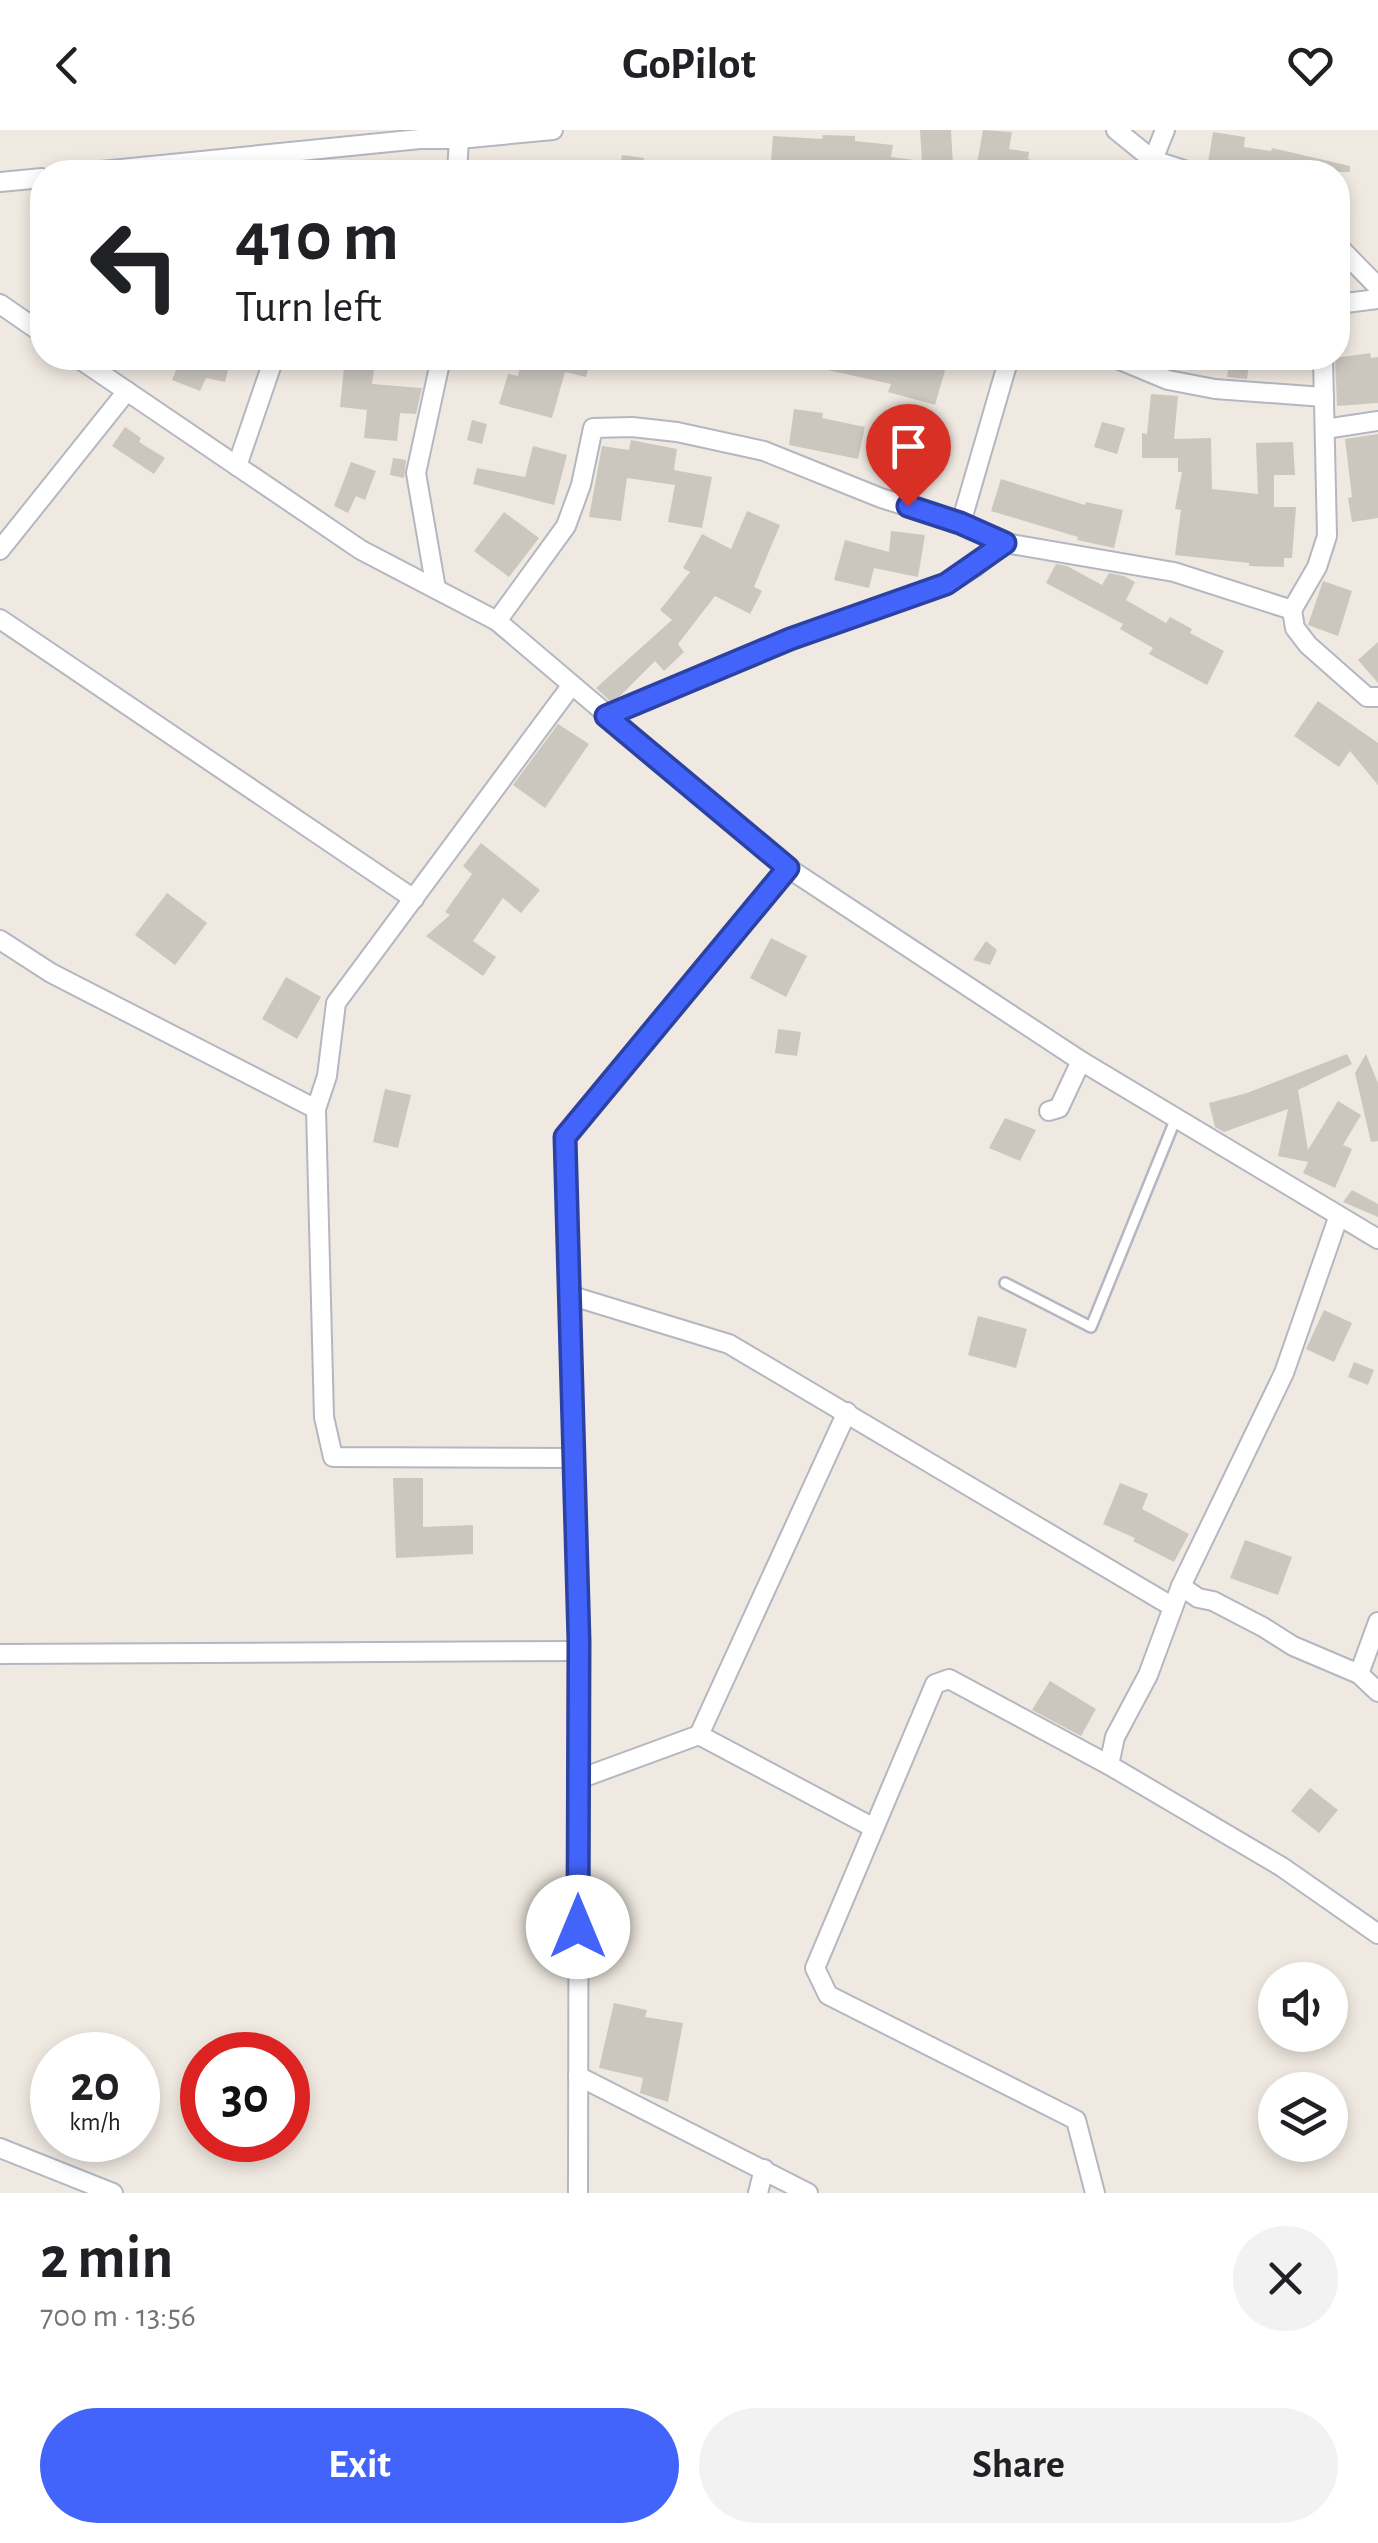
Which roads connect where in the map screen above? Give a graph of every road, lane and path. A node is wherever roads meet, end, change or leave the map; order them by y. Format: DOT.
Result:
graph roads {
  1 [pos="553,130"];
  2 [pos="1116,130"];
  3 [pos="1165,130"];
  4 [pos="450,136"];
  5 [pos="208,160"];
  6 [pos="1153,160"];
  7 [pos="30,179"];
  8 [pos="0,182"];
  9 [pos="1350,258"];
  10 [pos="1378,287"];
  11 [pos="1378,299"];
  12 [pos="1350,302"];
  13 [pos="0,304"];
  14 [pos="30,325"];
  15 [pos="96,370"];
  16 [pos="270,370"];
  17 [pos="438,370"];
  18 [pos="1005,370"];
  19 [pos="1144,370"];
  20 [pos="1323,370"];
  21 [pos="128,391"];
  22 [pos="1324,397"];
  23 [pos="1378,421"];
  24 [pos="1324,429"];
  25 [pos="238,466"];
  26 [pos="960,523"];
  27 [pos="1005,543"];
  28 [pos="0,550"];
  29 [pos="436,589"];
  30 [pos="1292,610"];
  31 [pos="0,620"];
  32 [pos="497,621"];
  33 [pos="572,686"];
  34 [pos="1378,697"];
  35 [pos="606,716"];
  36 [pos="788,868"];
  37 [pos="414,898"];
  38 [pos="0,940"];
  39 [pos="1081,1060"];
  40 [pos="316,1109"];
  41 [pos="1049,1112"];
  42 [pos="1176,1118"];
  43 [pos="1338,1218"];
  44 [pos="1378,1239"];
  45 [pos="1005,1283"];
  46 [pos="569,1294"];
  47 [pos="846,1412"];
  48 [pos="574,1458"];
  49 [pos="1181,1586"];
  50 [pos="1173,1607"];
  51 [pos="1378,1622"];
  52 [pos="579,1651"];
  53 [pos="0,1654"];
  54 [pos="1359,1674"];
  55 [pos="1378,1692"];
  56 [pos="700,1736"];
  57 [pos="1109,1765"];
  58 [pos="579,1779"];
  59 [pos="874,1828"];
  60 [pos="1378,1934"];
  61 [pos="578,2076"];
  62 [pos="0,2148"];
  63 [pos="764,2169"];
  64 [pos="113,2193"];
  65 [pos="578,2193"];
  66 [pos="758,2193"];
  67 [pos="808,2193"];
  68 [pos="1096,2193"];
  1 -- 4 [label="street"];
  2 -- 6 [label="street"];
  3 -- 6 [label="street"];
  4 -- 5 [label="street"];
  7 -- 8 [label="street"];
  9 -- 10 [label="street"];
  11 -- 12 [label="street"];
  13 -- 14 [label="street"];
  15 -- 21 [label="street"];
  16 -- 25 [label="street"];
  17 -- 29 [label="street"];
  18 -- 26 [label="street"];
  19 -- 22 [label="street"];
  20 -- 22 [label="street"];
  21 -- 25 [label="street"];
  21 -- 28 [label="street"];
  22 -- 24 [label="street"];
  23 -- 24 [label="street"];
  24 -- 30 [label="street"];
  25 -- 29 [label="street"];
  26 -- 27 [label="street"];
  26 -- 32 [label="street"];
  27 -- 30 [label="street"];
  27 -- 35 [label="street"];
  29 -- 32 [label="street"];
  30 -- 34 [label="street"];
  31 -- 37 [label="street"];
  32 -- 33 [label="street"];
  33 -- 35 [label="street"];
  33 -- 37 [label="street"];
  35 -- 36 [label="street"];
  36 -- 39 [label="street"];
  36 -- 46 [label="street"];
  37 -- 40 [label="street"];
  38 -- 40 [label="street"];
  39 -- 41 [label="street"];
  39 -- 42 [label="street"];
  40 -- 48 [label="street"];
  42 -- 43 [label="street"];
  42 -- 45 [label="lane"];
  43 -- 44 [label="street"];
  43 -- 49 [label="street"];
  46 -- 47 [label="street"];
  46 -- 48 [label="street"];
  47 -- 50 [label="street"];
  47 -- 56 [label="street"];
  48 -- 52 [label="street"];
  49 -- 50 [label="street"];
  49 -- 54 [label="street"];
  50 -- 57 [label="street"];
  51 -- 54 [label="street"];
  52 -- 53 [label="street"];
  52 -- 58 [label="street"];
  54 -- 55 [label="street"];
  56 -- 58 [label="street"];
  56 -- 59 [label="street"];
  57 -- 59 [label="street"];
  57 -- 60 [label="street"];
  58 -- 61 [label="street"];
  59 -- 68 [label="street"];
  61 -- 63 [label="street"];
  61 -- 65 [label="street"];
  62 -- 64 [label="street"];
  63 -- 66 [label="street"];
  63 -- 67 [label="street"];
}
